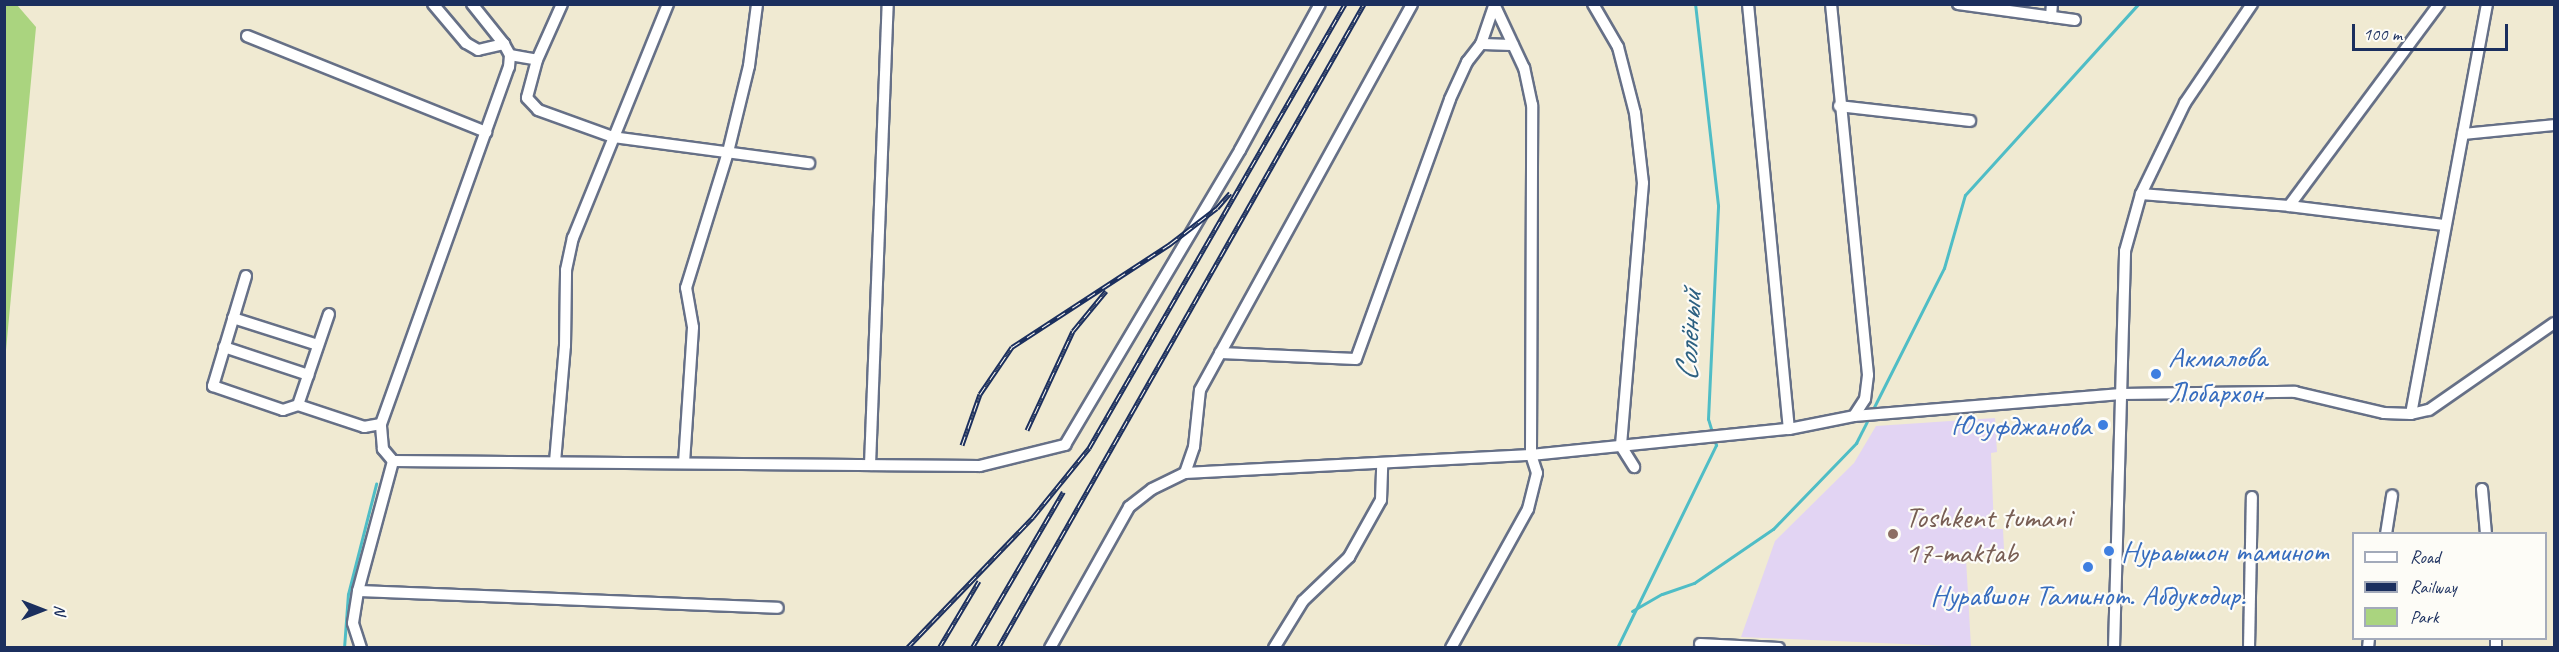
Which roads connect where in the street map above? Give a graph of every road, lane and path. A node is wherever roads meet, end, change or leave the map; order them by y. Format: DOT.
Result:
graph roads {
  1 [pos="433,4"];
  2 [pos="472,4"];
  3 [pos="562,4"];
  4 [pos="668,4"];
  5 [pos="757,4"];
  6 [pos="888,4"];
  7 [pos="1320,4"];
  8 [pos="1412,4"];
  9 [pos="1593,4"];
  10 [pos="1748,4"];
  11 [pos="1831,4"];
  12 [pos="1958,4"];
  13 [pos="2052,4"];
  14 [pos="2252,4"];
  15 [pos="2439,4"];
  16 [pos="2487,4"];
  17 [pos="1494,5"];
  18 [pos="2050,17"];
  19 [pos="2075,20"];
  20 [pos="247,36"];
  21 [pos="504,44"];
  22 [pos="1481,44"];
  23 [pos="1513,45"];
  24 [pos="510,55"];
  25 [pos="537,60"];
  26 [pos="1839,106"];
  27 [pos="1970,121"];
  28 [pos="2554,125"];
  29 [pos="486,132"];
  30 [pos="2463,134"];
  31 [pos="613,137"];
  32 [pos="728,152"];
  33 [pos="809,163"];
  34 [pos="2140,194"];
  35 [pos="2289,206"];
  36 [pos="2444,225"];
  37 [pos="246,276"];
  38 [pos="329,314"];
  39 [pos="233,318"];
  40 [pos="2554,322"];
  41 [pos="318,345"];
  42 [pos="224,347"];
  43 [pos="1220,353"];
  44 [pos="308,375"];
  45 [pos="2121,394"];
  46 [pos="298,405"];
  47 [pos="2411,414"];
  48 [pos="1859,415"];
  49 [pos="381,424"];
  50 [pos="1789,429"];
  51 [pos="1621,446"];
  52 [pos="1531,455"];
  53 [pos="393,461"];
  54 [pos="555,462"];
  55 [pos="684,464"];
  56 [pos="870,465"];
  57 [pos="1382,466"];
  58 [pos="1634,467"];
  59 [pos="1185,473"];
  60 [pos="2482,489"];
  61 [pos="2392,495"];
  62 [pos="2252,497"];
  63 [pos="2386,532"];
  64 [pos="2486,532"];
  65 [pos="358,591"];
  66 [pos="778,608"];
  67 [pos="1700,644"];
  68 [pos="361,648"];
  69 [pos="1050,648"];
  70 [pos="1274,648"];
  71 [pos="1451,648"];
  72 [pos="1779,648"];
  73 [pos="2114,648"];
  74 [pos="2249,648"];
  1 -- 21 [label="street"];
  2 -- 21 [label="street"];
  3 -- 25 [label="street"];
  4 -- 31 [label="street"];
  5 -- 32 [label="street"];
  6 -- 56 [label="street"];
  7 -- 56 [label="street"];
  8 -- 43 [label="street"];
  9 -- 51 [label="street"];
  10 -- 50 [label="street"];
  11 -- 26 [label="street"];
  12 -- 18 [label="street"];
  13 -- 18 [label="street"];
  14 -- 34 [label="street"];
  15 -- 35 [label="street"];
  16 -- 30 [label="street"];
  17 -- 22 [label="street"];
  17 -- 23 [label="street"];
  18 -- 19 [label="street"];
  20 -- 29 [label="street"];
  21 -- 24 [label="street"];
  22 -- 23 [label="street"];
  22 -- 43 [label="street"];
  23 -- 52 [label="street"];
  24 -- 25 [label="street"];
  24 -- 29 [label="street"];
  25 -- 31 [label="street"];
  26 -- 27 [label="street"];
  26 -- 48 [label="street"];
  28 -- 30 [label="street"];
  29 -- 49 [label="street"];
  30 -- 36 [label="street"];
  31 -- 32 [label="street"];
  31 -- 54 [label="street"];
  32 -- 33 [label="street"];
  32 -- 55 [label="street"];
  34 -- 35 [label="street"];
  34 -- 45 [label="street"];
  35 -- 36 [label="street"];
  36 -- 47 [label="street"];
  37 -- 39 [label="street"];
  38 -- 41 [label="street"];
  39 -- 41 [label="street"];
  39 -- 42 [label="street"];
  40 -- 47 [label="street"];
  41 -- 44 [label="street"];
  42 -- 44 [label="street"];
  42 -- 46 [label="street"];
  43 -- 59 [label="street"];
  44 -- 46 [label="street"];
  45 -- 47 [label="street"];
  45 -- 48 [label="street"];
  45 -- 73 [label="street"];
  46 -- 49 [label="street"];
  48 -- 50 [label="street"];
  49 -- 53 [label="street"];
  50 -- 51 [label="street"];
  51 -- 52 [label="street"];
  51 -- 58 [label="street"];
  52 -- 57 [label="street"];
  52 -- 71 [label="street"];
  53 -- 54 [label="street"];
  53 -- 65 [label="street"];
  54 -- 55 [label="street"];
  55 -- 56 [label="street"];
  57 -- 59 [label="street"];
  57 -- 70 [label="street"];
  59 -- 69 [label="street"];
  60 -- 64 [label="street"];
  61 -- 63 [label="street"];
  62 -- 74 [label="street"];
  65 -- 66 [label="street"];
  65 -- 68 [label="street"];
  67 -- 72 [label="street"];
}
